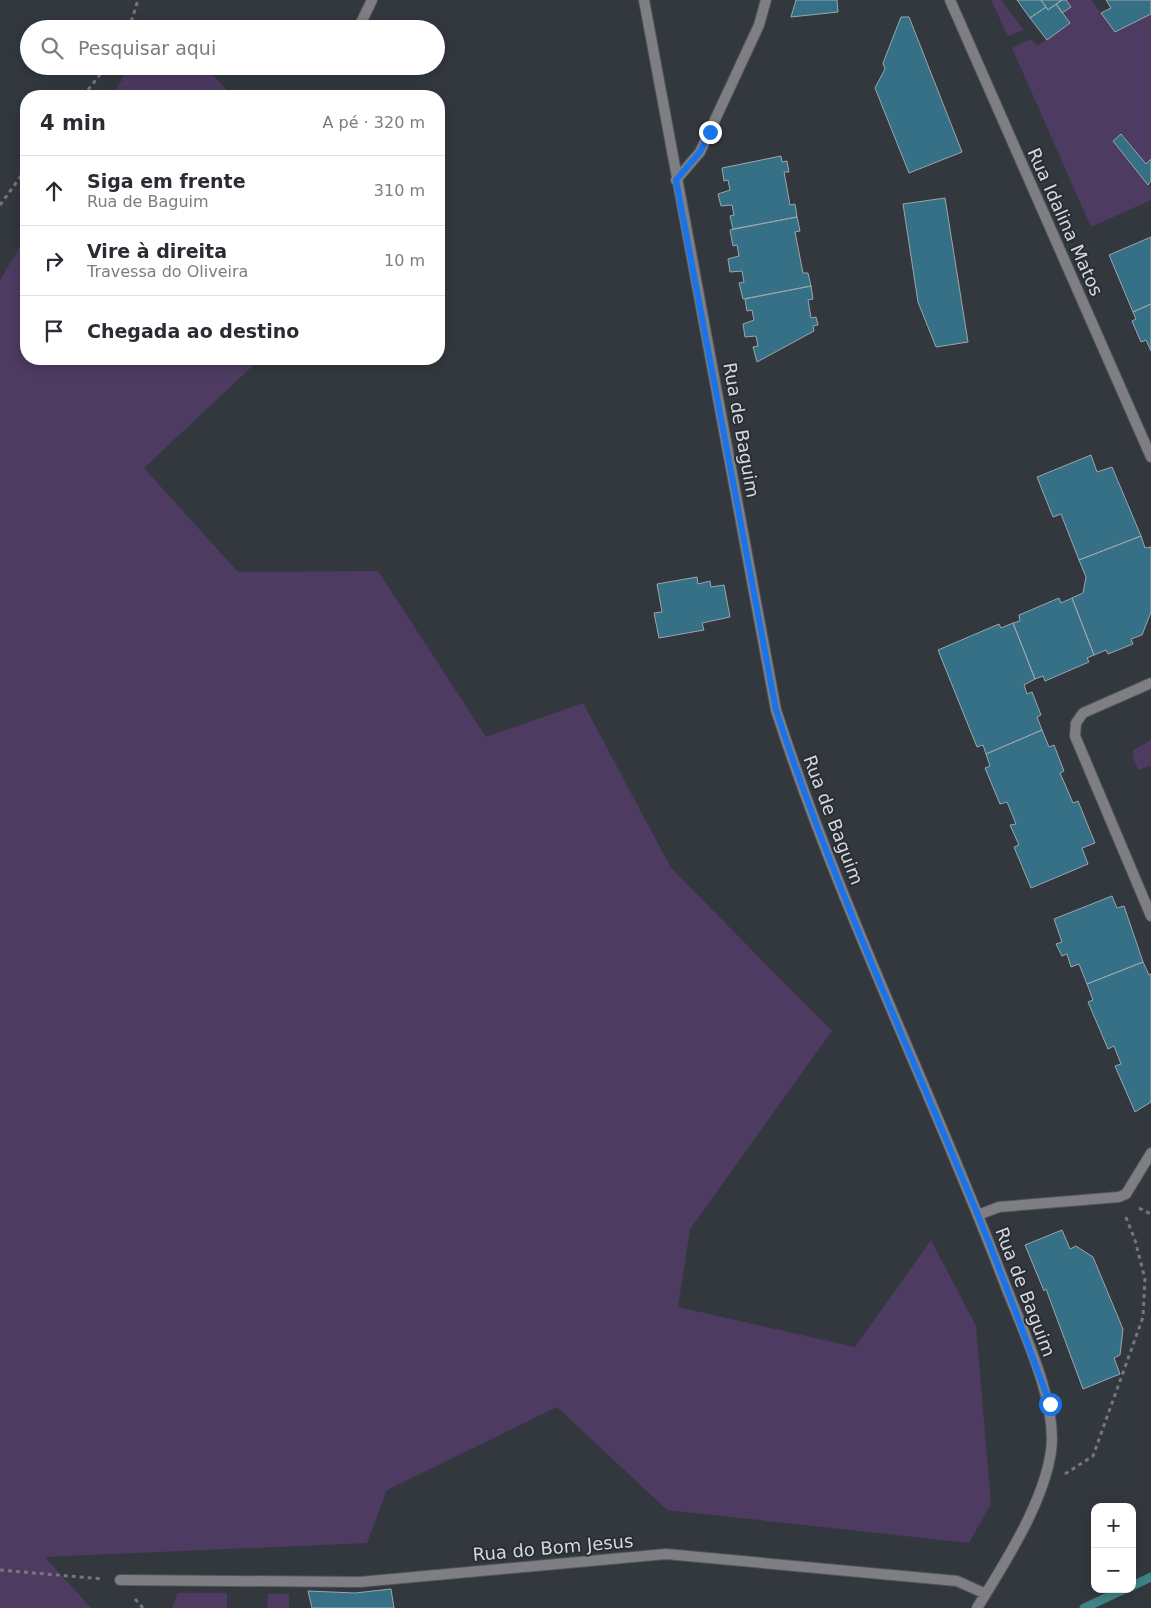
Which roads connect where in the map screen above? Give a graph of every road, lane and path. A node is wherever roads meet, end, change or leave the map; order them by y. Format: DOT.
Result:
graph roads {
  1 [pos="138,0"];
  2 [pos="372,0"];
  3 [pos="644,0"];
  4 [pos="766,0"];
  5 [pos="950,0"];
  6 [pos="132,20"];
  7 [pos="362,20"];
  8 [pos="100,75"];
  9 [pos="88,90"];
  10 [pos="20,177"];
  11 [pos="676,180"];
  12 [pos="0,205"];
  13 [pos="1151,457"];
  14 [pos="1151,683"];
  15 [pos="1151,916"];
  16 [pos="1151,1152"];
  17 [pos="1118,1197"];
  18 [pos="978,1215"];
  19 [pos="1042,1490"];
  20 [pos="0,1570"];
  21 [pos="120,1580"];
  22 [pos="986,1594"];
  23 [pos="977,1608"];
  1 -- 6 [label="path"];
  2 -- 7 [label="street"];
  3 -- 11 [label="street, Rua de Baguim"];
  4 -- 11 [label="street"];
  5 -- 13 [label="street, Rua Idalina Matos"];
  8 -- 9 [label="path"];
  10 -- 12 [label="path"];
  11 -- 18 [label="street, Rua de Baguim"];
  14 -- 15 [label="street"];
  16 -- 17 [label="street"];
  17 -- 18 [label="street"];
  17 -- 19 [label="path"];
  18 -- 19 [label="street, Rua de Baguim"];
  19 -- 22 [label="street, Rua de Baguim"];
  20 -- 21 [label="path"];
  21 -- 22 [label="street, Rua do Bom Jesus"];
  22 -- 23 [label="street, Rua de Baguim"];
}
